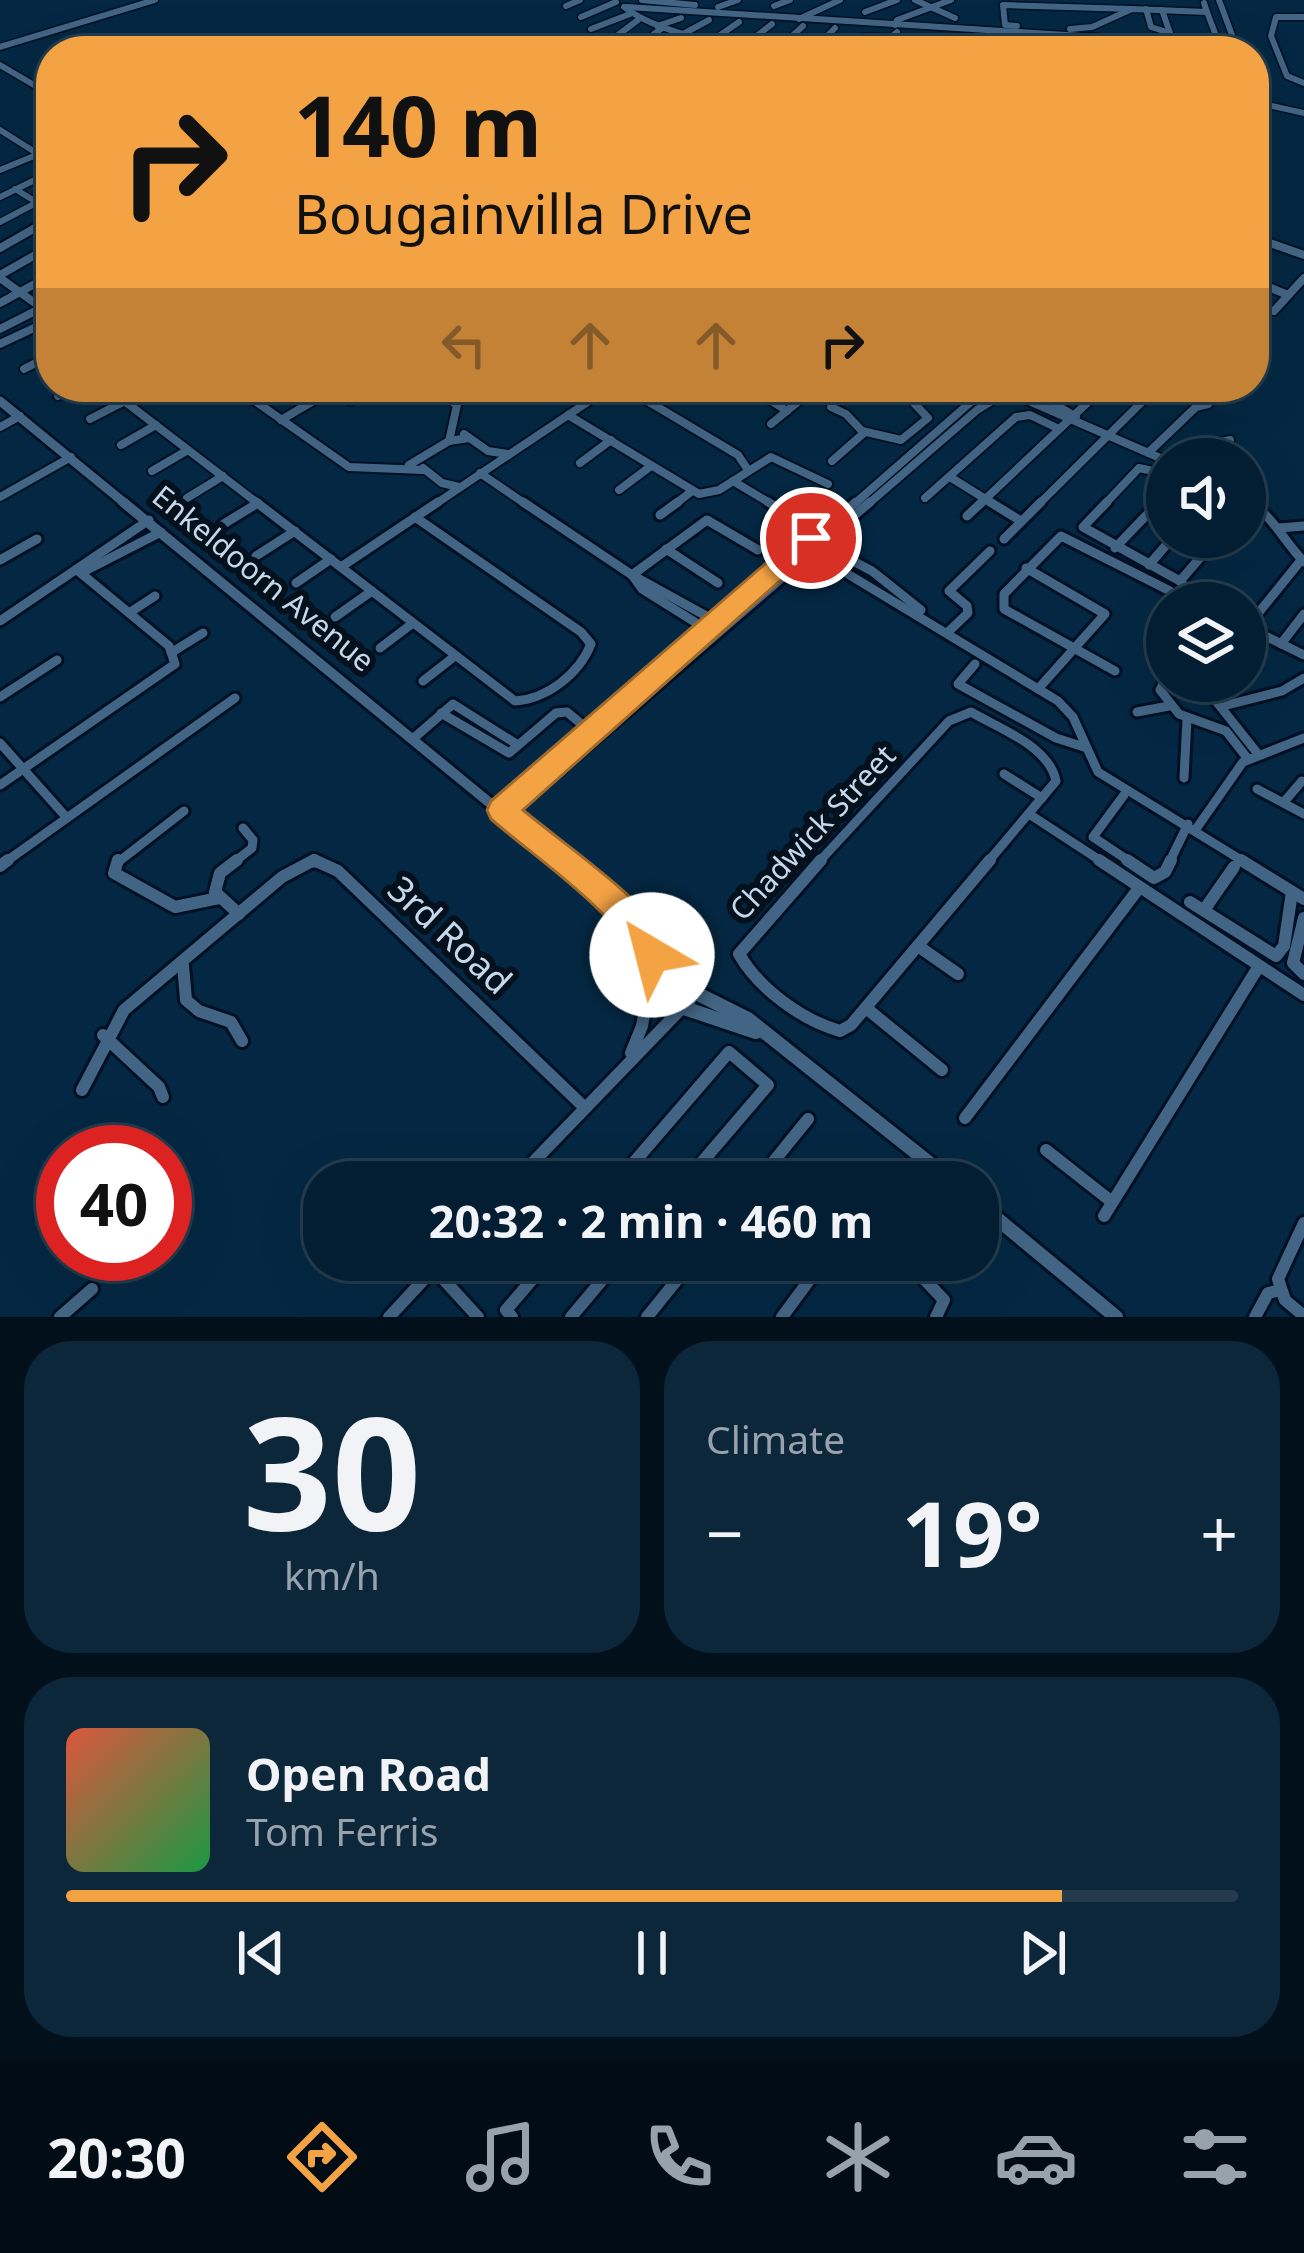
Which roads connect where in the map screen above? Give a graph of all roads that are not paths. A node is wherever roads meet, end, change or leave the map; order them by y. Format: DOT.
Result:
graph roads {
  1 [pos="154,0"];
  2 [pos="580,0"];
  3 [pos="642,0"];
  4 [pos="742,0"];
  5 [pos="790,0"];
  6 [pos="897,0"];
  7 [pos="915,0"];
  8 [pos="951,0"];
  9 [pos="1216,0"];
  10 [pos="835,1"];
  11 [pos="1023,2"];
  12 [pos="1204,3"];
  13 [pos="624,4"];
  14 [pos="1070,4"];
  15 [pos="1080,4"];
  16 [pos="566,6"];
  17 [pos="774,6"];
  18 [pos="932,7"];
  19 [pos="1132,9"];
  20 [pos="1147,9"];
  21 [pos="1162,10"];
  22 [pos="865,12"];
  23 [pos="1207,12"];
  24 [pos="966,13"];
  25 [pos="742,14"];
  26 [pos="580,17"];
  27 [pos="955,17"];
  28 [pos="1304,17"];
  29 [pos="680,18"];
  30 [pos="638,20"];
  31 [pos="709,20"];
  32 [pos="739,22"];
  33 [pos="801,23"];
  34 [pos="772,24"];
  35 [pos="992,24"];
  36 [pos="1005,25"];
  37 [pos="945,26"];
  38 [pos="660,27"];
  39 [pos="935,27"];
  40 [pos="835,28"];
  41 [pos="896,28"];
  42 [pos="591,29"];
  43 [pos="865,30"];
  44 [pos="683,34"];
  45 [pos="1151,34"];
  46 [pos="36,36"];
  47 [pos="36,36"];
  48 [pos="617,36"];
  49 [pos="650,36"];
  50 [pos="694,36"];
  51 [pos="722,36"];
  52 [pos="758,36"];
  53 [pos="789,36"];
  54 [pos="827,36"];
  55 [pos="860,36"];
  56 [pos="890,36"];
  57 [pos="929,36"];
  58 [pos="933,36"];
  59 [pos="1082,36"];
  60 [pos="1170,36"];
  61 [pos="1216,36"];
  62 [pos="1230,36"];
  63 [pos="0,47"];
  64 [pos="0,64"];
  65 [pos="9,70"];
  66 [pos="0,74"];
  67 [pos="1304,83"];
  68 [pos="36,86"];
  69 [pos="1269,103"];
  70 [pos="1304,111"];
  71 [pos="0,130"];
  72 [pos="36,153"];
  73 [pos="36,155"];
  74 [pos="0,170"];
  75 [pos="36,179"];
  76 [pos="15,188"];
  77 [pos="0,196"];
  78 [pos="35,202"];
  79 [pos="0,221"];
  80 [pos="36,225"];
  81 [pos="1269,243"];
  82 [pos="0,248"];
  83 [pos="36,255"];
  84 [pos="1304,255"];
  85 [pos="0,277"];
  86 [pos="1304,278"];
  87 [pos="36,283"];
  88 [pos="1269,287"];
  89 [pos="19,293"];
  90 [pos="1288,295"];
  91 [pos="36,301"];
  92 [pos="0,303"];
  93 [pos="36,310"];
  94 [pos="1274,311"];
  95 [pos="36,327"];
  96 [pos="0,329"];
  97 [pos="0,344"];
  98 [pos="36,363"];
  99 [pos="24,369"];
  100 [pos="0,401"];
  101 [pos="122,402"];
  102 [pos="125,402"];
  103 [pos="256,402"];
  104 [pos="312,402"];
  105 [pos="455,402"];
  106 [pos="588,402"];
  107 [pos="649,402"];
  108 [pos="773,402"];
  109 [pos="798,402"];
  110 [pos="915,402"];
  111 [pos="975,402"];
  112 [pos="991,402"];
  113 [pos="1040,402"];
  114 [pos="1040,402"];
  115 [pos="1089,402"];
  116 [pos="1143,402"];
  117 [pos="1208,404"];
  118 [pos="831,407"];
  119 [pos="787,411"];
  120 [pos="568,415"];
  121 [pos="20,416"];
  122 [pos="90,419"];
  123 [pos="1074,419"];
  124 [pos="281,420"];
  125 [pos="771,424"];
  126 [pos="156,425"];
  127 [pos="0,427"];
  128 [pos="455,427"];
  129 [pos="1059,429"];
  130 [pos="865,432"];
  131 [pos="1112,436"];
  132 [pos="469,438"];
  133 [pos="1163,438"];
  134 [pos="611,440"];
  135 [pos="449,441"];
  136 [pos="121,445"];
  137 [pos="188,450"];
  138 [pos="488,451"];
  139 [pos="1146,452"];
  140 [pos="510,453"];
  141 [pos="71,457"];
  142 [pos="832,461"];
  143 [pos="580,463"];
  144 [pos="422,465"];
  145 [pos="651,466"];
  146 [pos="746,467"];
  147 [pos="1146,470"];
  148 [pos="152,471"];
  149 [pos="484,471"];
  150 [pos="223,476"];
  151 [pos="950,477"];
  152 [pos="733,481"];
  153 [pos="442,483"];
  154 [pos="828,484"];
  155 [pos="459,487"];
  156 [pos="619,490"];
  157 [pos="692,491"];
  158 [pos="447,495"];
  159 [pos="0,496"];
  160 [pos="187,498"];
  161 [pos="985,498"];
  162 [pos="925,499"];
  163 [pos="258,503"];
  164 [pos="1266,511"];
  165 [pos="660,515"];
  166 [pos="1146,515"];
  167 [pos="967,516"];
  168 [pos="793,517"];
  169 [pos="415,518"];
  170 [pos="149,520"];
  171 [pos="1022,520"];
  172 [pos="222,525"];
  173 [pos="1304,526"];
  174 [pos="1285,528"];
  175 [pos="161,532"];
  176 [pos="295,532"];
  177 [pos="37,538"];
  178 [pos="1004,539"];
  179 [pos="810,545"];
  180 [pos="1115,548"];
  181 [pos="666,549"];
  182 [pos="758,550"];
  183 [pos="990,551"];
  184 [pos="256,556"];
  185 [pos="1155,558"];
  186 [pos="1200,558"];
  187 [pos="331,559"];
  188 [pos="0,560"];
  189 [pos="1303,561"];
  190 [pos="1149,565"];
  191 [pos="341,567"];
  192 [pos="1027,568"];
  193 [pos="79,572"];
  194 [pos="632,575"];
  195 [pos="1180,581"];
  196 [pos="1153,582"];
  197 [pos="296,583"];
  198 [pos="718,583"];
  199 [pos="372,591"];
  200 [pos="155,596"];
  201 [pos="1266,603"];
  202 [pos="129,613"];
  203 [pos="1304,614"];
  204 [pos="335,617"];
  205 [pos="0,621"];
  206 [pos="413,623"];
  207 [pos="714,627"];
  208 [pos="203,633"];
  209 [pos="947,634"];
  210 [pos="1266,636"];
  211 [pos="1281,644"];
  212 [pos="380,648"];
  213 [pos="1076,649"];
  214 [pos="174,651"];
  215 [pos="455,656"];
  216 [pos="1304,656"];
  217 [pos="57,660"];
  218 [pos="975,664"];
  219 [pos="1115,671"];
  220 [pos="1304,678"];
  221 [pos="422,681"];
  222 [pos="1038,689"];
  223 [pos="0,697"];
  224 [pos="235,698"];
  225 [pos="1166,702"];
  226 [pos="1223,702"];
  227 [pos="1168,706"];
  228 [pos="1227,706"];
  229 [pos="1137,712"];
  230 [pos="1187,719"];
  231 [pos="579,722"];
  232 [pos="415,737"];
  233 [pos="1304,738"];
  234 [pos="0,743"];
  235 [pos="1243,744"];
  236 [pos="1084,747"];
  237 [pos="1253,756"];
  238 [pos="24,769"];
  239 [pos="1004,773"];
  240 [pos="1184,778"];
  241 [pos="1302,781"];
  242 [pos="0,785"];
  243 [pos="1257,789"];
  244 [pos="1124,795"];
  245 [pos="1042,798"];
  246 [pos="1284,802"];
  247 [pos="184,812"];
  248 [pos="510,813"];
  249 [pos="1029,814"];
  250 [pos="1304,814"];
  251 [pos="67,818"];
  252 [pos="1192,826"];
  253 [pos="243,828"];
  254 [pos="0,866"];
  255 [pos="1234,867"];
  256 [pos="1139,887"];
  257 [pos="1298,895"];
  258 [pos="219,898"];
  259 [pos="1190,902"];
  260 [pos="1204,910"];
  261 [pos="239,914"];
  262 [pos="1304,918"];
  263 [pos="651,943"];
  264 [pos="918,946"];
  265 [pos="184,960"];
  266 [pos="1259,966"];
  267 [pos="673,973"];
  268 [pos="958,974"];
  269 [pos="1304,974"];
  270 [pos="651,982"];
  271 [pos="692,992"];
  272 [pos="1304,994"];
  273 [pos="866,1008"];
  274 [pos="683,1009"];
  275 [pos="103,1035"];
  276 [pos="770,1037"];
  277 [pos="242,1041"];
  278 [pos="629,1058"];
  279 [pos="942,1070"];
  280 [pos="82,1090"];
  281 [pos="164,1097"];
  282 [pos="583,1106"];
  283 [pos="965,1118"];
  284 [pos="808,1119"];
  285 [pos="1046,1150"];
  286 [pos="533,1161"];
  287 [pos="635,1161"];
  288 [pos="704,1161"];
  289 [pos="774,1161"];
  290 [pos="926,1161"];
  291 [pos="1112,1202"];
  292 [pos="1104,1216"];
  293 [pos="999,1220"];
  294 [pos="1304,1223"];
  295 [pos="422,1281"];
  296 [pos="451,1281"];
  297 [pos="531,1281"];
  298 [pos="601,1281"];
  299 [pos="676,1281"];
  300 [pos="809,1281"];
  301 [pos="929,1281"];
  302 [pos="92,1288"];
  303 [pos="1283,1295"];
  304 [pos="1304,1316"];
  305 [pos="60,1317"];
  306 [pos="389,1317"];
  307 [pos="478,1317"];
  308 [pos="512,1317"];
  309 [pos="571,1317"];
  310 [pos="647,1317"];
  311 [pos="782,1317"];
  312 [pos="937,1317"];
  313 [pos="1116,1317"];
  314 [pos="1255,1317"];
  1 -- 47 [label="street"];
  2 -- 16 [label="street"];
  3 -- 4 [label="street"];
  4 -- 25 [label="street"];
  5 -- 17 [label="street"];
  6 -- 22 [label="street"];
  7 -- 18 [label="street"];
  8 -- 18 [label="street"];
  9 -- 62 [label="street"];
  10 -- 33 [label="street"];
  11 -- 14 [label="street"];
  11 -- 36 [label="street"];
  12 -- 23 [label="street"];
  13 -- 25 [label="street"];
  13 -- 26 [label="street"];
  13 -- 30 [label="street"];
  13 -- 42 [label="street"];
  14 -- 15 [label="street"];
  15 -- 19 [label="street"];
  18 -- 27 [label="street"];
  18 -- 41 [label="street"];
  19 -- 20 [label="street"];
  19 -- 36 [label="street"];
  20 -- 21 [label="street"];
  20 -- 60 [label="street"];
  21 -- 23 [label="street"];
  21 -- 60 [label="street"];
  23 -- 61 [label="street"];
  24 -- 27 [label="street"];
  25 -- 33 [label="street"];
  27 -- 37 [label="street"];
  28 -- 67 [label="street"];
  29 -- 38 [label="street"];
  30 -- 38 [label="street"];
  30 -- 48 [label="street"];
  31 -- 44 [label="street"];
  32 -- 51 [label="street"];
  33 -- 41 [label="street"];
  33 -- 53 [label="street"];
  34 -- 52 [label="street"];
  35 -- 36 [label="street"];
  37 -- 39 [label="street"];
  37 -- 58 [label="street"];
  37 -- 59 [label="street"];
  38 -- 44 [label="street"];
  38 -- 49 [label="street"];
  39 -- 41 [label="street"];
  39 -- 57 [label="street"];
  40 -- 54 [label="street"];
  41 -- 56 [label="street"];
  43 -- 55 [label="street"];
  44 -- 50 [label="street"];
  45 -- 60 [label="street"];
  46 -- 63 [label="street"];
  64 -- 65 [label="street"];
  65 -- 66 [label="street"];
  65 -- 68 [label="street"];
  69 -- 70 [label="street"];
  71 -- 72 [label="street"];
  73 -- 74 [label="street"];
  75 -- 76 [label="street"];
  76 -- 77 [label="street"];
  76 -- 78 [label="street"];
  78 -- 79 [label="street"];
  80 -- 82 [label="street"];
  81 -- 84 [label="street"];
  83 -- 85 [label="street"];
  85 -- 89 [label="street"];
  86 -- 90 [label="street"];
  87 -- 89 [label="street"];
  88 -- 90 [label="street"];
  89 -- 91 [label="street"];
  89 -- 92 [label="street"];
  90 -- 94 [label="street"];
  93 -- 96 [label="street"];
  95 -- 97 [label="street"];
  98 -- 99 [label="street"];
  100 -- 121 [label="street, Enkeldoorn Avenue"];
  101 -- 122 [label="street"];
  102 -- 126 [label="street"];
  103 -- 124 [label="street"];
  104 -- 124 [label="street"];
  105 -- 128 [label="street"];
  106 -- 120 [label="street"];
  107 -- 146 [label="street"];
  108 -- 119 [label="street"];
  109 -- 119 [label="street"];
  110 -- 130 [label="street"];
  111 -- 179 [label="street"];
  112 -- 179 [label="street"];
  113 -- 123 [label="street"];
  114 -- 123 [label="street"];
  115 -- 123 [label="street"];
  116 -- 131 [label="street"];
  117 -- 133 [label="street"];
  118 -- 130 [label="street"];
  119 -- 125 [label="street"];
  120 -- 134 [label="street"];
  120 -- 140 [label="street"];
  121 -- 127 [label="street"];
  121 -- 141 [label="street, Enkeldoorn Avenue"];
  123 -- 129 [label="street"];
  123 -- 131 [label="street"];
  124 -- 144 [label="street"];
  126 -- 136 [label="street"];
  126 -- 137 [label="street"];
  128 -- 132 [label="street"];
  128 -- 135 [label="street"];
  129 -- 151 [label="street"];
  129 -- 161 [label="street"];
  130 -- 142 [label="street"];
  131 -- 139 [label="street"];
  131 -- 171 [label="street"];
  132 -- 135 [label="street"];
  132 -- 138 [label="street"];
  134 -- 143 [label="street"];
  134 -- 145 [label="street"];
  135 -- 144 [label="street"];
  137 -- 148 [label="street"];
  137 -- 150 [label="street"];
  138 -- 140 [label="street"];
  138 -- 149 [label="street"];
  140 -- 149 [label="street"];
  141 -- 159 [label="street"];
  141 -- 170 [label="street, Enkeldoorn Avenue"];
  144 -- 153 [label="street"];
  145 -- 156 [label="street"];
  145 -- 157 [label="street"];
  146 -- 152 [label="street"];
  146 -- 154 [label="street"];
  147 -- 180 [label="street"];
  149 -- 155 [label="street"];
  149 -- 194 [label="street"];
  150 -- 160 [label="street"];
  150 -- 163 [label="street"];
  151 -- 161 [label="street"];
  151 -- 162 [label="street"];
  152 -- 157 [label="street"];
  152 -- 168 [label="street"];
  153 -- 155 [label="street"];
  153 -- 158 [label="street"];
  155 -- 158 [label="street"];
  157 -- 165 [label="street"];
  158 -- 169 [label="street"];
  161 -- 167 [label="street"];
  161 -- 171 [label="street"];
  163 -- 172 [label="street"];
  163 -- 176 [label="street"];
  164 -- 174 [label="street"];
  166 -- 180 [label="street"];
  169 -- 191 [label="street"];
  169 -- 215 [label="street"];
  170 -- 175 [label="street, Enkeldoorn Avenue"];
  170 -- 193 [label="street"];
  171 -- 178 [label="street"];
  173 -- 174 [label="street"];
  174 -- 189 [label="street"];
  175 -- 193 [label="street"];
  175 -- 232 [label="street, Enkeldoorn Avenue"];
  176 -- 184 [label="street"];
  176 -- 187 [label="street"];
  177 -- 188 [label="street"];
  179 -- 207 [label="street"];
  179 -- 209 [label="street"];
  180 -- 190 [label="street"];
  181 -- 182 [label="street"];
  181 -- 194 [label="street"];
  181 -- 198 [label="street"];
  183 -- 209 [label="street"];
  185 -- 190 [label="street"];
  186 -- 195 [label="street"];
  187 -- 191 [label="street"];
  187 -- 197 [label="street"];
  189 -- 201 [label="street"];
  190 -- 195 [label="street"];
  191 -- 199 [label="street"];
  192 -- 196 [label="street"];
  192 -- 213 [label="street"];
  192 -- 213 [label="street"];
  193 -- 202 [label="street"];
  193 -- 205 [label="street"];
  194 -- 207 [label="street"];
  199 -- 204 [label="street"];
  199 -- 206 [label="street"];
  200 -- 202 [label="street"];
  202 -- 214 [label="street"];
  203 -- 211 [label="street"];
  206 -- 212 [label="street"];
  206 -- 215 [label="street"];
  207 -- 248 [label="street"];
  208 -- 214 [label="street"];
  209 -- 222 [label="street"];
  210 -- 211 [label="street"];
  211 -- 216 [label="street"];
  213 -- 219 [label="street"];
  213 -- 222 [label="street"];
  214 -- 238 [label="street"];
  215 -- 221 [label="street"];
  217 -- 223 [label="street"];
  218 -- 236 [label="street"];
  220 -- 228 [label="street"];
  222 -- 236 [label="street"];
  224 -- 251 [label="street"];
  225 -- 227 [label="street"];
  226 -- 228 [label="street"];
  227 -- 229 [label="street"];
  227 -- 230 [label="street"];
  228 -- 235 [label="street"];
  230 -- 235 [label="street"];
  230 -- 240 [label="street"];
  231 -- 232 [label="street"];
  232 -- 248 [label="street, Enkeldoorn Avenue"];
  233 -- 237 [label="street"];
  234 -- 238 [label="street"];
  235 -- 237 [label="street"];
  236 -- 252 [label="street"];
  237 -- 252 [label="street"];
  238 -- 242 [label="street"];
  238 -- 251 [label="street"];
  239 -- 245 [label="street"];
  241 -- 246 [label="street"];
  243 -- 246 [label="street"];
  244 -- 252 [label="street"];
  245 -- 249 [label="street"];
  245 -- 273 [label="street, Chadwick Street"];
  246 -- 250 [label="street"];
  247 -- 258 [label="street"];
  248 -- 263 [label="street, Enkeldoorn Avenue"];
  249 -- 256 [label="street"];
  249 -- 264 [label="street"];
  251 -- 254 [label="street"];
  252 -- 257 [label="street"];
  253 -- 258 [label="street"];
  255 -- 260 [label="street"];
  256 -- 266 [label="street"];
  256 -- 283 [label="street"];
  257 -- 260 [label="street"];
  258 -- 261 [label="street"];
  259 -- 260 [label="street"];
  261 -- 265 [label="street, 3rd Road"];
  261 -- 282 [label="street, 3rd Road"];
  262 -- 269 [label="street"];
  263 -- 267 [label="street, Enkeldoorn Avenue"];
  263 -- 270 [label="street"];
  264 -- 268 [label="street"];
  264 -- 273 [label="street"];
  265 -- 275 [label="street, 3rd Road"];
  265 -- 277 [label="street"];
  266 -- 272 [label="street"];
  266 -- 291 [label="street"];
  267 -- 270 [label="street"];
  267 -- 271 [label="street, Enkeldoorn Avenue"];
  270 -- 274 [label="street, Enkeldoorn Avenue"];
  270 -- 278 [label="street"];
  271 -- 274 [label="street"];
  271 -- 276 [label="street, Enkeldoorn Avenue"];
  273 -- 279 [label="street"];
  274 -- 276 [label="street, Enkeldoorn Avenue"];
  274 -- 278 [label="street"];
  275 -- 280 [label="street"];
  275 -- 281 [label="street"];
  276 -- 290 [label="street, Enkeldoorn Avenue"];
  278 -- 282 [label="street"];
  282 -- 286 [label="street"];
  284 -- 289 [label="street"];
  285 -- 291 [label="street"];
  287 -- 288 [label="street"];
  291 -- 292 [label="street"];
  293 -- 313 [label="street"];
  294 -- 303 [label="street"];
  295 -- 306 [label="street"];
  296 -- 307 [label="street"];
  297 -- 308 [label="street"];
  298 -- 309 [label="street"];
  299 -- 310 [label="street"];
  300 -- 311 [label="street"];
  301 -- 312 [label="street"];
  302 -- 305 [label="street"];
  303 -- 304 [label="street"];
  303 -- 314 [label="street"];
}
